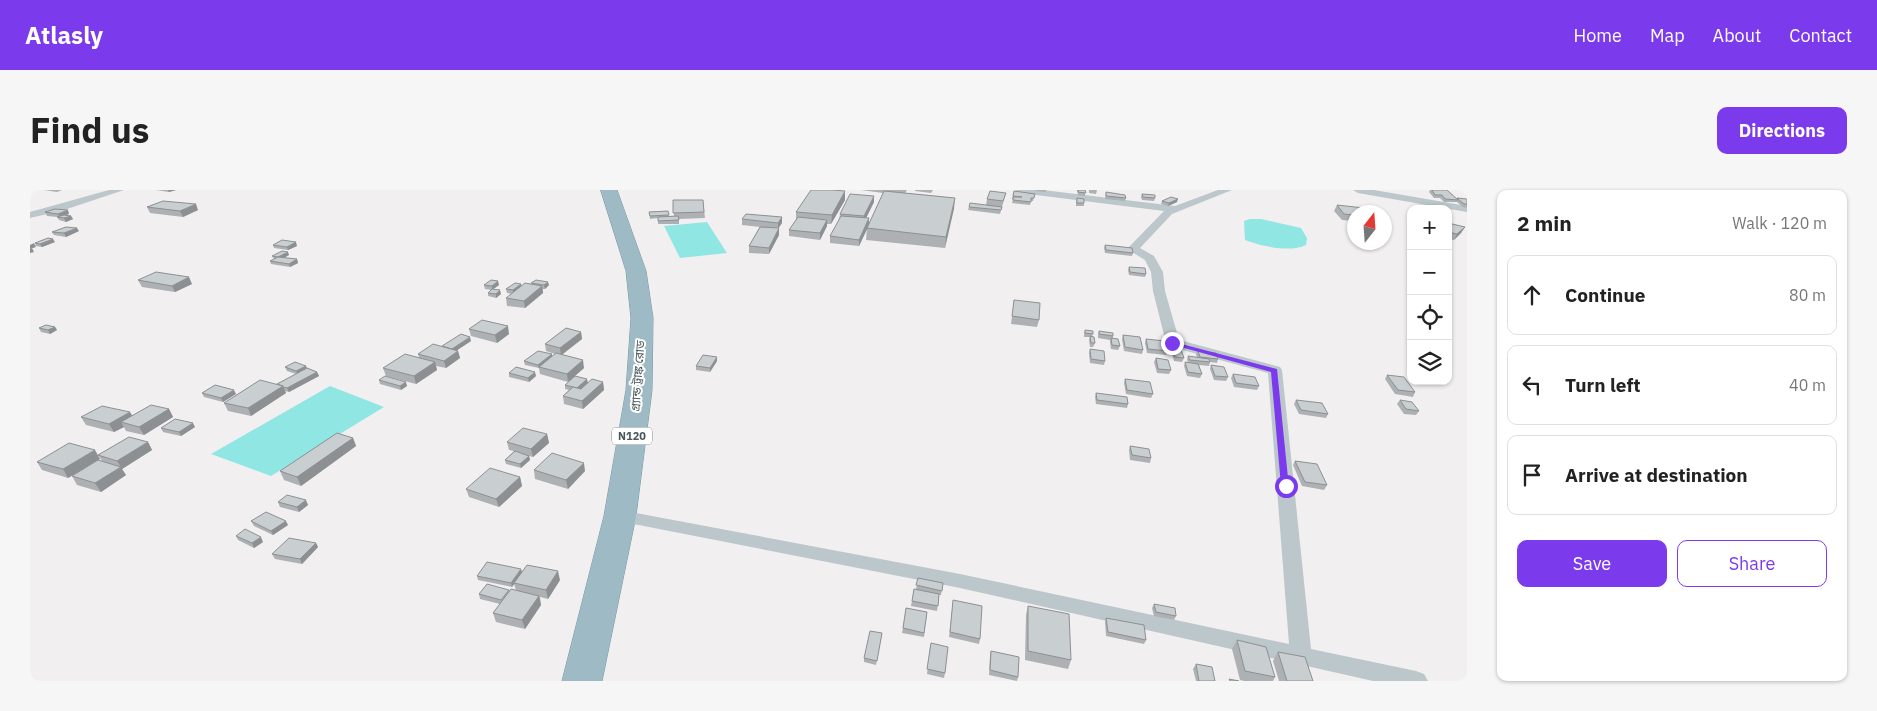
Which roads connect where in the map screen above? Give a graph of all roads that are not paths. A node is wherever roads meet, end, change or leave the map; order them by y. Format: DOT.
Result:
graph roads {
  1 [pos="118,190"];
  2 [pos="609,190"];
  3 [pos="1020,190"];
  4 [pos="1227,190"];
  5 [pos="1358,190"];
  6 [pos="1467,208"];
  7 [pos="1175,209"];
  8 [pos="30,215"];
  9 [pos="620,516"];
  10 [pos="1301,656"];
  11 [pos="582,681"];
  12 [pos="1416,681"];
  1 -- 8 [label="street"];
  2 -- 9 [label="highway, গ্র্যান্ড ট্রাঙ্ক রোড / N120"];
  3 -- 7 [label="street"];
  4 -- 7 [label="street"];
  5 -- 6 [label="street"];
  7 -- 10 [label="street"];
  9 -- 10 [label="street"];
  9 -- 11 [label="highway, গ্র্যান্ড ট্রাঙ্ক রোড / N120"];
  10 -- 12 [label="street"];
}
